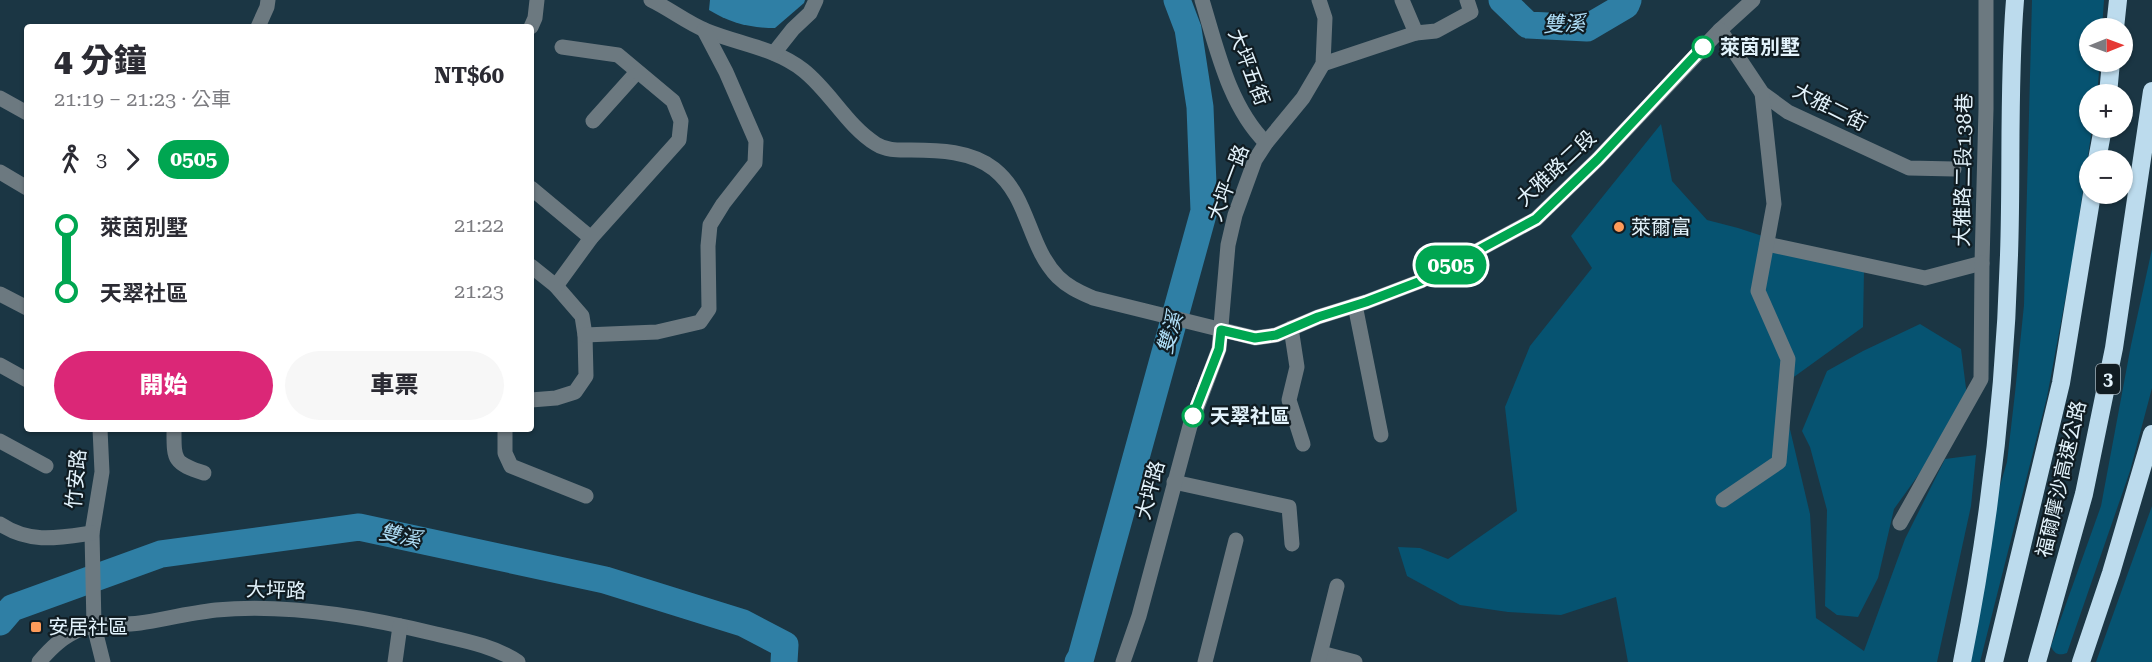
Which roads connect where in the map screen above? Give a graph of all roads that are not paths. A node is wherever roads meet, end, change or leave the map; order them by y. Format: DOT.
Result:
graph roads {
  1 [pos="268,0"];
  2 [pos="537,0"];
  3 [pos="651,0"];
  4 [pos="816,0"];
  5 [pos="1202,0"];
  6 [pos="1319,0"];
  7 [pos="1402,0"];
  8 [pos="1467,0"];
  9 [pos="1986,0"];
  10 [pos="2007,0"];
  11 [pos="2015,0"];
  12 [pos="2118,0"];
  13 [pos="1748,2"];
  14 [pos="2116,18"];
  15 [pos="259,24"];
  16 [pos="532,24"];
  17 [pos="704,30"];
  18 [pos="1720,30"];
  19 [pos="1416,33"];
  20 [pos="562,46"];
  21 [pos="2010,51"];
  22 [pos="774,54"];
  23 [pos="1323,64"];
  24 [pos="637,72"];
  25 [pos="2152,91"];
  26 [pos="1761,93"];
  27 [pos="0,98"];
  28 [pos="24,110"];
  29 [pos="593,121"];
  30 [pos="1266,143"];
  31 [pos="1954,169"];
  32 [pos="0,172"];
  33 [pos="24,186"];
  34 [pos="534,190"];
  35 [pos="2090,204"];
  36 [pos="591,238"];
  37 [pos="1767,244"];
  38 [pos="1982,263"];
  39 [pos="534,268"];
  40 [pos="556,286"];
  41 [pos="0,294"];
  42 [pos="1355,305"];
  43 [pos="24,306"];
  44 [pos="1291,328"];
  45 [pos="1221,330"];
  46 [pos="585,335"];
  47 [pos="0,365"];
  48 [pos="24,379"];
  49 [pos="534,400"];
  50 [pos="100,432"];
  51 [pos="174,432"];
  52 [pos="505,432"];
  53 [pos="2152,434"];
  54 [pos="1381,435"];
  55 [pos="0,441"];
  56 [pos="1303,444"];
  57 [pos="46,466"];
  58 [pos="204,472"];
  59 [pos="1174,482"];
  60 [pos="586,496"];
  61 [pos="1723,500"];
  62 [pos="1900,523"];
  63 [pos="0,524"];
  64 [pos="92,533"];
  65 [pos="1236,540"];
  66 [pos="1292,544"];
  67 [pos="1337,586"];
  68 [pos="94,626"];
  69 [pos="400,626"];
  70 [pos="1319,658"];
  71 [pos="39,662"];
  72 [pos="103,662"];
  73 [pos="394,662"];
  74 [pos="518,662"];
  75 [pos="1123,662"];
  76 [pos="1205,662"];
  77 [pos="1355,662"];
  78 [pos="1962,662"];
  79 [pos="1994,662"];
  80 [pos="2037,662"];
  81 [pos="2081,662"];
  1 -- 15 [label="street"];
  2 -- 16 [label="street"];
  3 -- 17 [label="street, 大雅路二段"];
  4 -- 22 [label="street"];
  5 -- 30 [label="street, 大坪五街"];
  6 -- 23 [label="street, 大坪一路"];
  7 -- 19 [label="street"];
  8 -- 19 [label="street"];
  9 -- 38 [label="street, 大雅路二段138巷"];
  10 -- 21 [label="highway"];
  11 -- 21 [label="highway"];
  12 -- 14 [label="highway"];
  13 -- 18 [label="street, 大雅路二段"];
  17 -- 22 [label="street, 大雅路二段"];
  17 -- 46 [label="street"];
  18 -- 26 [label="street, 大雅二街"];
  18 -- 42 [label="street, 大雅路二段"];
  19 -- 23 [label="street"];
  20 -- 24 [label="street"];
  21 -- 78 [label="highway"];
  22 -- 45 [label="street, 大雅路二段"];
  23 -- 30 [label="street, 大坪一路"];
  24 -- 29 [label="street"];
  24 -- 36 [label="street"];
  25 -- 80 [label="highway, 福爾摩沙高速公路 / 3"];
  26 -- 31 [label="street, 大雅二街"];
  26 -- 37 [label="street"];
  27 -- 28 [label="street"];
  30 -- 45 [label="street, 大坪一路"];
  32 -- 33 [label="street"];
  34 -- 36 [label="street"];
  35 -- 79 [label="highway, 福爾摩沙高速公路"];
  36 -- 40 [label="street"];
  37 -- 38 [label="street, 大雅路二段138巷"];
  37 -- 61 [label="street"];
  38 -- 62 [label="street"];
  39 -- 40 [label="street"];
  40 -- 46 [label="street"];
  41 -- 43 [label="street"];
  42 -- 44 [label="street, 大雅路二段"];
  42 -- 54 [label="street"];
  44 -- 45 [label="street, 大雅路二段"];
  44 -- 56 [label="street"];
  45 -- 59 [label="street, 大坪路"];
  46 -- 49 [label="street"];
  47 -- 48 [label="street"];
  50 -- 64 [label="street, 竹安路"];
  51 -- 58 [label="street"];
  52 -- 60 [label="street"];
  53 -- 81 [label="highway"];
  55 -- 57 [label="street"];
  59 -- 66 [label="street"];
  59 -- 75 [label="street, 大坪路"];
  63 -- 64 [label="street"];
  64 -- 68 [label="street, 竹安路"];
  65 -- 76 [label="street"];
  67 -- 70 [label="street"];
  68 -- 69 [label="street, 大坪路"];
  68 -- 71 [label="street, 大坪路"];
  68 -- 72 [label="street, 竹安路"];
  69 -- 73 [label="street"];
  69 -- 74 [label="street, 大坪路"];
  70 -- 77 [label="street"];
}
